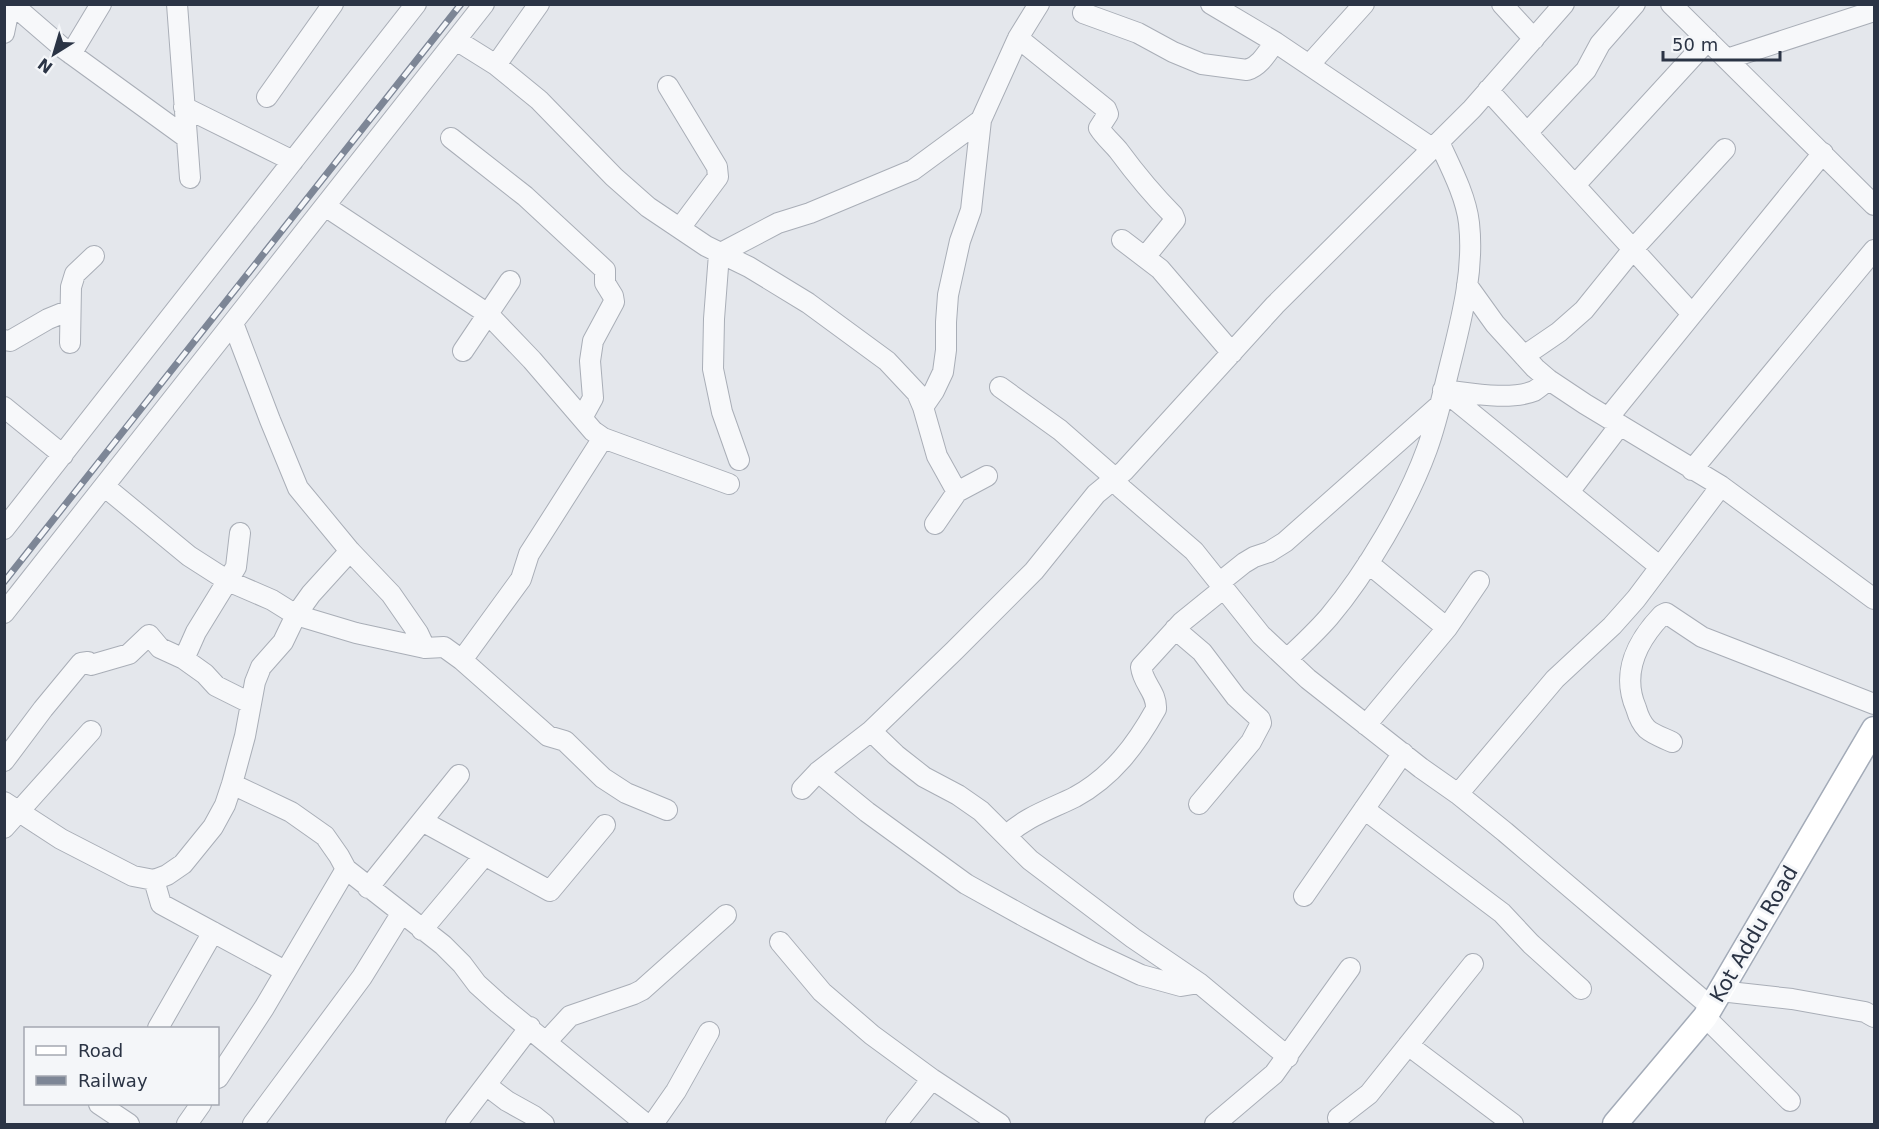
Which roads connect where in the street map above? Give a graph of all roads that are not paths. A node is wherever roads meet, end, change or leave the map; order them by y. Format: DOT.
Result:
graph roads {
  1 [pos="11,4"];
  2 [pos="102,4"];
  3 [pos="177,4"];
  4 [pos="333,4"];
  5 [pos="484,4"];
  6 [pos="539,4"];
  7 [pos="1040,4"];
  8 [pos="1211,4"];
  9 [pos="1364,4"];
  10 [pos="1502,4"];
  11 [pos="1564,4"];
  12 [pos="1635,4"];
  13 [pos="1671,4"];
  14 [pos="407,8"];
  15 [pos="1875,11"];
  16 [pos="1083,13"];
  17 [pos="4,33"];
  18 [pos="1018,38"];
  19 [pos="1534,39"];
  20 [pos="456,40"];
  21 [pos="1708,40"];
  22 [pos="1275,42"];
  23 [pos="71,54"];
  24 [pos="1727,59"];
  25 [pos="495,65"];
  26 [pos="1310,65"];
  27 [pos="668,86"];
  28 [pos="1488,90"];
  29 [pos="267,97"];
  30 [pos="184,107"];
  31 [pos="981,120"];
  32 [pos="1527,133"];
  33 [pos="187,138"];
  34 [pos="451,138"];
  35 [pos="1436,145"];
  36 [pos="1725,148"];
  37 [pos="1823,153"];
  38 [pos="293,160"];
  39 [pos="190,178"];
  40 [pos="1575,185"];
  41 [pos="1872,196"];
  42 [pos="325,206"];
  43 [pos="680,228"];
  44 [pos="1122,240"];
  45 [pos="1634,248"];
  46 [pos="1875,250"];
  47 [pos="719,254"];
  48 [pos="94,256"];
  49 [pos="1145,257"];
  50 [pos="510,281"];
  51 [pos="1467,285"];
  52 [pos="70,310"];
  53 [pos="488,314"];
  54 [pos="1692,314"];
  55 [pos="233,323"];
  56 [pos="4,340"];
  57 [pos="70,343"];
  58 [pos="463,351"];
  59 [pos="1232,353"];
  60 [pos="1524,356"];
  61 [pos="1549,380"];
  62 [pos="1000,387"];
  63 [pos="1443,396"];
  64 [pos="4,407"];
  65 [pos="923,407"];
  66 [pos="582,418"];
  67 [pos="1614,421"];
  68 [pos="603,438"];
  69 [pos="63,454"];
  70 [pos="739,460"];
  71 [pos="1692,470"];
  72 [pos="987,476"];
  73 [pos="1116,479"];
  74 [pos="729,484"];
  75 [pos="104,486"];
  76 [pos="1721,486"];
  77 [pos="957,492"];
  78 [pos="1569,492"];
  79 [pos="935,524"];
  80 [pos="4,529"];
  81 [pos="240,532"];
  82 [pos="350,551"];
  83 [pos="1368,563"];
  84 [pos="1659,566"];
  85 [pos="228,581"];
  86 [pos="1479,581"];
  87 [pos="1222,586"];
  88 [pos="1875,599"];
  89 [pos="4,613"];
  90 [pos="296,615"];
  91 [pos="1447,628"];
  92 [pos="1175,629"];
  93 [pos="425,648"];
  94 [pos="184,659"];
  95 [pos="1287,659"];
  96 [pos="462,660"];
  97 [pos="250,703"];
  98 [pos="1875,704"];
  99 [pos="1366,724"];
  100 [pos="91,731"];
  101 [pos="871,731"];
  102 [pos="1672,742"];
  103 [pos="1871,744"];
  104 [pos="1403,753"];
  105 [pos="4,760"];
  106 [pos="818,772"];
  107 [pos="459,775"];
  108 [pos="232,784"];
  109 [pos="802,789"];
  110 [pos="1458,794"];
  111 [pos="1199,804"];
  112 [pos="12,807"];
  113 [pos="1364,809"];
  114 [pos="667,810"];
  115 [pos="422,821"];
  116 [pos="605,825"];
  117 [pos="4,828"];
  118 [pos="1006,836"];
  119 [pos="484,856"];
  120 [pos="346,869"];
  121 [pos="154,880"];
  122 [pos="368,888"];
  123 [pos="1304,896"];
  124 [pos="401,914"];
  125 [pos="726,915"];
  126 [pos="422,930"];
  127 [pos="213,932"];
  128 [pos="780,942"];
  129 [pos="1473,964"];
  130 [pos="1350,968"];
  131 [pos="285,971"];
  132 [pos="1199,983"];
  133 [pos="1581,989"];
  134 [pos="1712,1005"];
  135 [pos="1875,1017"];
  136 [pos="159,1027"];
  137 [pos="530,1027"];
  138 [pos="709,1032"];
  139 [pos="547,1041"];
  140 [pos="1408,1045"];
  141 [pos="1288,1057"];
  142 [pos="219,1076"];
  143 [pos="932,1079"];
  144 [pos="486,1085"];
  145 [pos="1790,1101"];
  146 [pos="200,1105"];
  147 [pos="107,1111"];
  148 [pos="1338,1118"];
  149 [pos="129,1125"];
  150 [pos="187,1125"];
  151 [pos="253,1125"];
  152 [pos="456,1125"];
  153 [pos="544,1125"];
  154 [pos="646,1125"];
  155 [pos="653,1125"];
  156 [pos="896,1125"];
  157 [pos="1000,1125"];
  158 [pos="1215,1125"];
  159 [pos="1514,1125"];
  160 [pos="1615,1125"];
  1 -- 17 [label="street"];
  1 -- 23 [label="street"];
  2 -- 23 [label="street"];
  3 -- 30 [label="street"];
  4 -- 29 [label="street"];
  5 -- 20 [label="street"];
  6 -- 25 [label="street"];
  7 -- 18 [label="street"];
  8 -- 22 [label="street"];
  9 -- 26 [label="street"];
  10 -- 19 [label="street"];
  11 -- 19 [label="street"];
  12 -- 32 [label="street"];
  13 -- 21 [label="street"];
  14 -- 38 [label="street"];
  15 -- 24 [label="street"];
  16 -- 22 [label="street"];
  18 -- 31 [label="street"];
  18 -- 49 [label="street"];
  19 -- 28 [label="street"];
  20 -- 25 [label="street"];
  20 -- 42 [label="street"];
  21 -- 24 [label="street"];
  21 -- 40 [label="street"];
  22 -- 26 [label="street"];
  23 -- 33 [label="street"];
  24 -- 37 [label="street"];
  25 -- 43 [label="street"];
  26 -- 35 [label="street"];
  27 -- 43 [label="street"];
  28 -- 32 [label="street"];
  28 -- 35 [label="street"];
  30 -- 33 [label="street"];
  30 -- 38 [label="street"];
  31 -- 47 [label="street"];
  31 -- 65 [label="street"];
  32 -- 40 [label="street"];
  33 -- 39 [label="street"];
  34 -- 66 [label="street"];
  35 -- 51 [label="street"];
  35 -- 59 [label="street"];
  36 -- 45 [label="street"];
  37 -- 41 [label="street"];
  37 -- 54 [label="street"];
  38 -- 69 [label="street"];
  40 -- 45 [label="street"];
  42 -- 53 [label="street"];
  42 -- 55 [label="street"];
  43 -- 47 [label="street"];
  44 -- 49 [label="street"];
  45 -- 54 [label="street"];
  45 -- 60 [label="street"];
  46 -- 71 [label="street"];
  47 -- 65 [label="street"];
  47 -- 70 [label="street"];
  48 -- 52 [label="street"];
  49 -- 59 [label="street"];
  50 -- 53 [label="street"];
  51 -- 60 [label="street"];
  51 -- 63 [label="street"];
  52 -- 56 [label="street"];
  52 -- 57 [label="street"];
  53 -- 58 [label="street"];
  53 -- 66 [label="street"];
  54 -- 67 [label="street"];
  55 -- 75 [label="street"];
  55 -- 82 [label="street"];
  59 -- 73 [label="street"];
  60 -- 61 [label="street"];
  61 -- 63 [label="street"];
  61 -- 67 [label="street"];
  62 -- 73 [label="street"];
  63 -- 78 [label="street"];
  63 -- 83 [label="street"];
  63 -- 87 [label="street"];
  64 -- 69 [label="street"];
  65 -- 77 [label="street"];
  66 -- 68 [label="street"];
  67 -- 71 [label="street"];
  67 -- 78 [label="street"];
  68 -- 74 [label="street"];
  68 -- 96 [label="street"];
  69 -- 80 [label="street"];
  71 -- 76 [label="street"];
  72 -- 77 [label="street"];
  73 -- 87 [label="street"];
  73 -- 101 [label="street"];
  75 -- 85 [label="street"];
  75 -- 89 [label="street"];
  76 -- 84 [label="street"];
  76 -- 88 [label="street"];
  77 -- 79 [label="street"];
  78 -- 84 [label="street"];
  81 -- 85 [label="street"];
  82 -- 90 [label="street"];
  82 -- 93 [label="street"];
  83 -- 91 [label="street"];
  83 -- 95 [label="street"];
  84 -- 110 [label="street"];
  85 -- 90 [label="street"];
  85 -- 94 [label="street"];
  86 -- 91 [label="street"];
  87 -- 92 [label="street"];
  87 -- 95 [label="street"];
  90 -- 93 [label="street"];
  90 -- 97 [label="street"];
  91 -- 99 [label="street"];
  92 -- 111 [label="street"];
  92 -- 118 [label="street"];
  93 -- 96 [label="street"];
  94 -- 97 [label="street"];
  94 -- 105 [label="street"];
  95 -- 99 [label="street"];
  96 -- 114 [label="street"];
  97 -- 108 [label="street"];
  98 -- 102 [label="street"];
  99 -- 104 [label="street"];
  100 -- 112 [label="street"];
  101 -- 106 [label="street"];
  101 -- 118 [label="street"];
  103 -- 134 [label="main road, Kot Addu Road"];
  104 -- 110 [label="street"];
  104 -- 113 [label="street"];
  106 -- 109 [label="street"];
  106 -- 132 [label="street"];
  107 -- 115 [label="street"];
  108 -- 120 [label="street"];
  108 -- 121 [label="street"];
  110 -- 134 [label="street"];
  112 -- 117 [label="street"];
  112 -- 121 [label="street"];
  113 -- 123 [label="street"];
  113 -- 133 [label="street"];
  115 -- 119 [label="street"];
  115 -- 122 [label="street"];
  116 -- 119 [label="street"];
  118 -- 132 [label="street"];
  119 -- 126 [label="street"];
  120 -- 122 [label="street"];
  120 -- 131 [label="street"];
  121 -- 127 [label="street"];
  122 -- 124 [label="street"];
  124 -- 126 [label="street"];
  124 -- 151 [label="street"];
  125 -- 139 [label="street"];
  126 -- 137 [label="street"];
  127 -- 131 [label="street"];
  127 -- 136 [label="street"];
  128 -- 143 [label="street"];
  129 -- 140 [label="street"];
  130 -- 141 [label="street"];
  131 -- 142 [label="street"];
  132 -- 141 [label="street"];
  134 -- 135 [label="street"];
  134 -- 145 [label="street"];
  134 -- 160 [label="main road, Kot Addu Road"];
  137 -- 139 [label="street"];
  137 -- 144 [label="street"];
  138 -- 155 [label="street"];
  139 -- 154 [label="street"];
  140 -- 148 [label="street"];
  140 -- 159 [label="street"];
  141 -- 158 [label="street"];
  143 -- 156 [label="street"];
  143 -- 157 [label="street"];
  144 -- 152 [label="street"];
  144 -- 153 [label="street"];
  146 -- 150 [label="street"];
  147 -- 149 [label="street"];
}
